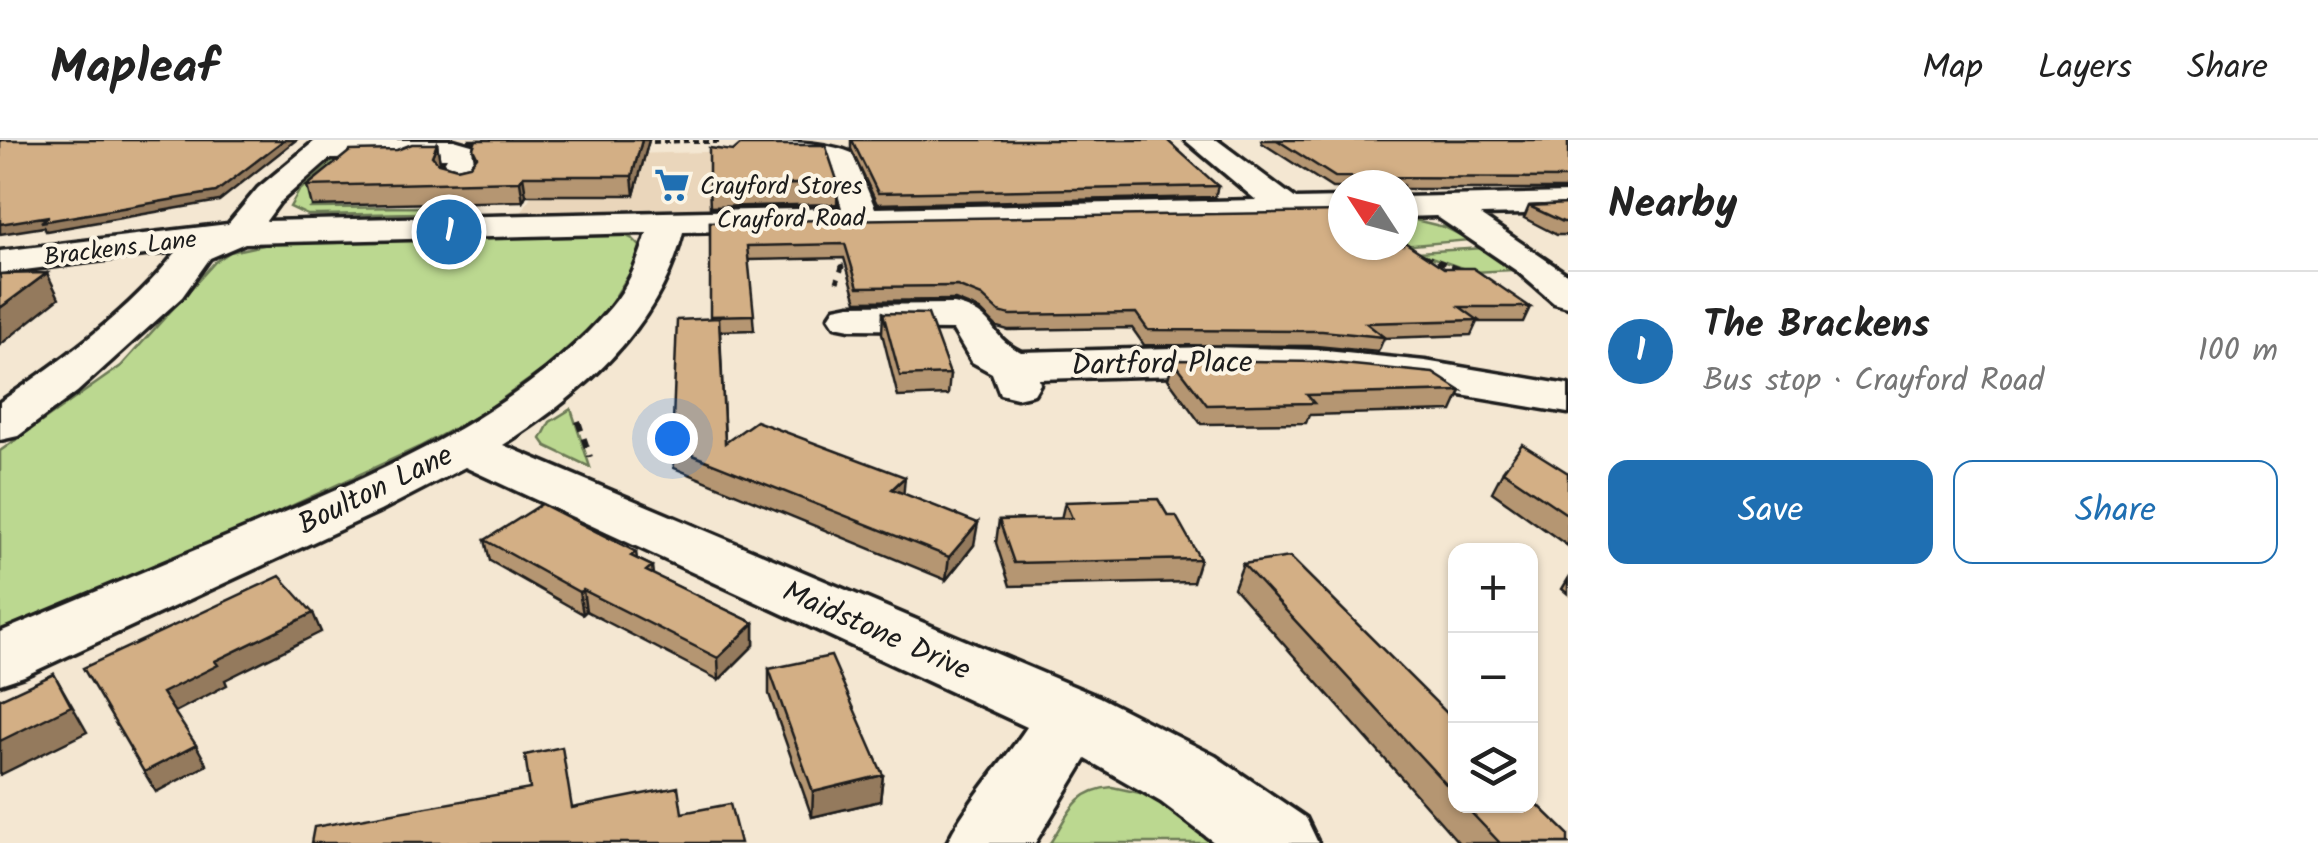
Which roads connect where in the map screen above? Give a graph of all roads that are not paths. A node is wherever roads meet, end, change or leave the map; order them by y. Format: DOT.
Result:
graph roads {
  1 [pos="1200,140"];
  2 [pos="705,144"];
  3 [pos="327,145"];
  4 [pos="462,174"];
  5 [pos="1568,203"];
  6 [pos="1442,206"];
  7 [pos="1418,207"];
  8 [pos="1287,208"];
  9 [pos="1328,208"];
  10 [pos="862,217"];
  11 [pos="668,221"];
  12 [pos="240,233"];
  13 [pos="0,262"];
  14 [pos="74,278"];
  15 [pos="0,282"];
  16 [pos="1568,295"];
  17 [pos="850,317"];
  18 [pos="1568,399"];
  19 [pos="0,425"];
  20 [pos="462,446"];
  21 [pos="0,658"];
  22 [pos="1072,717"];
  23 [pos="988,843"];
  24 [pos="1277,843"];
  1 -- 8 [label="street"];
  2 -- 10 [label="street"];
  3 -- 4 [label="street"];
  3 -- 12 [label="street"];
  5 -- 6 [label="street"];
  6 -- 7 [label="street"];
  6 -- 16 [label="street"];
  8 -- 9 [label="street, Crayford Road"];
  8 -- 10 [label="street, Crayford Road"];
  10 -- 11 [label="street, Crayford Road"];
  11 -- 12 [label="street, Crayford Road"];
  11 -- 20 [label="street, Boulton Lane"];
  12 -- 13 [label="street, Brackens Lane"];
  12 -- 19 [label="street"];
  14 -- 15 [label="street"];
  17 -- 18 [label="street, Dartford Place"];
  20 -- 21 [label="street, Boulton Lane"];
  20 -- 22 [label="street, Maidstone Drive"];
  22 -- 23 [label="street"];
  22 -- 24 [label="street, Maidstone Drive"];
}
